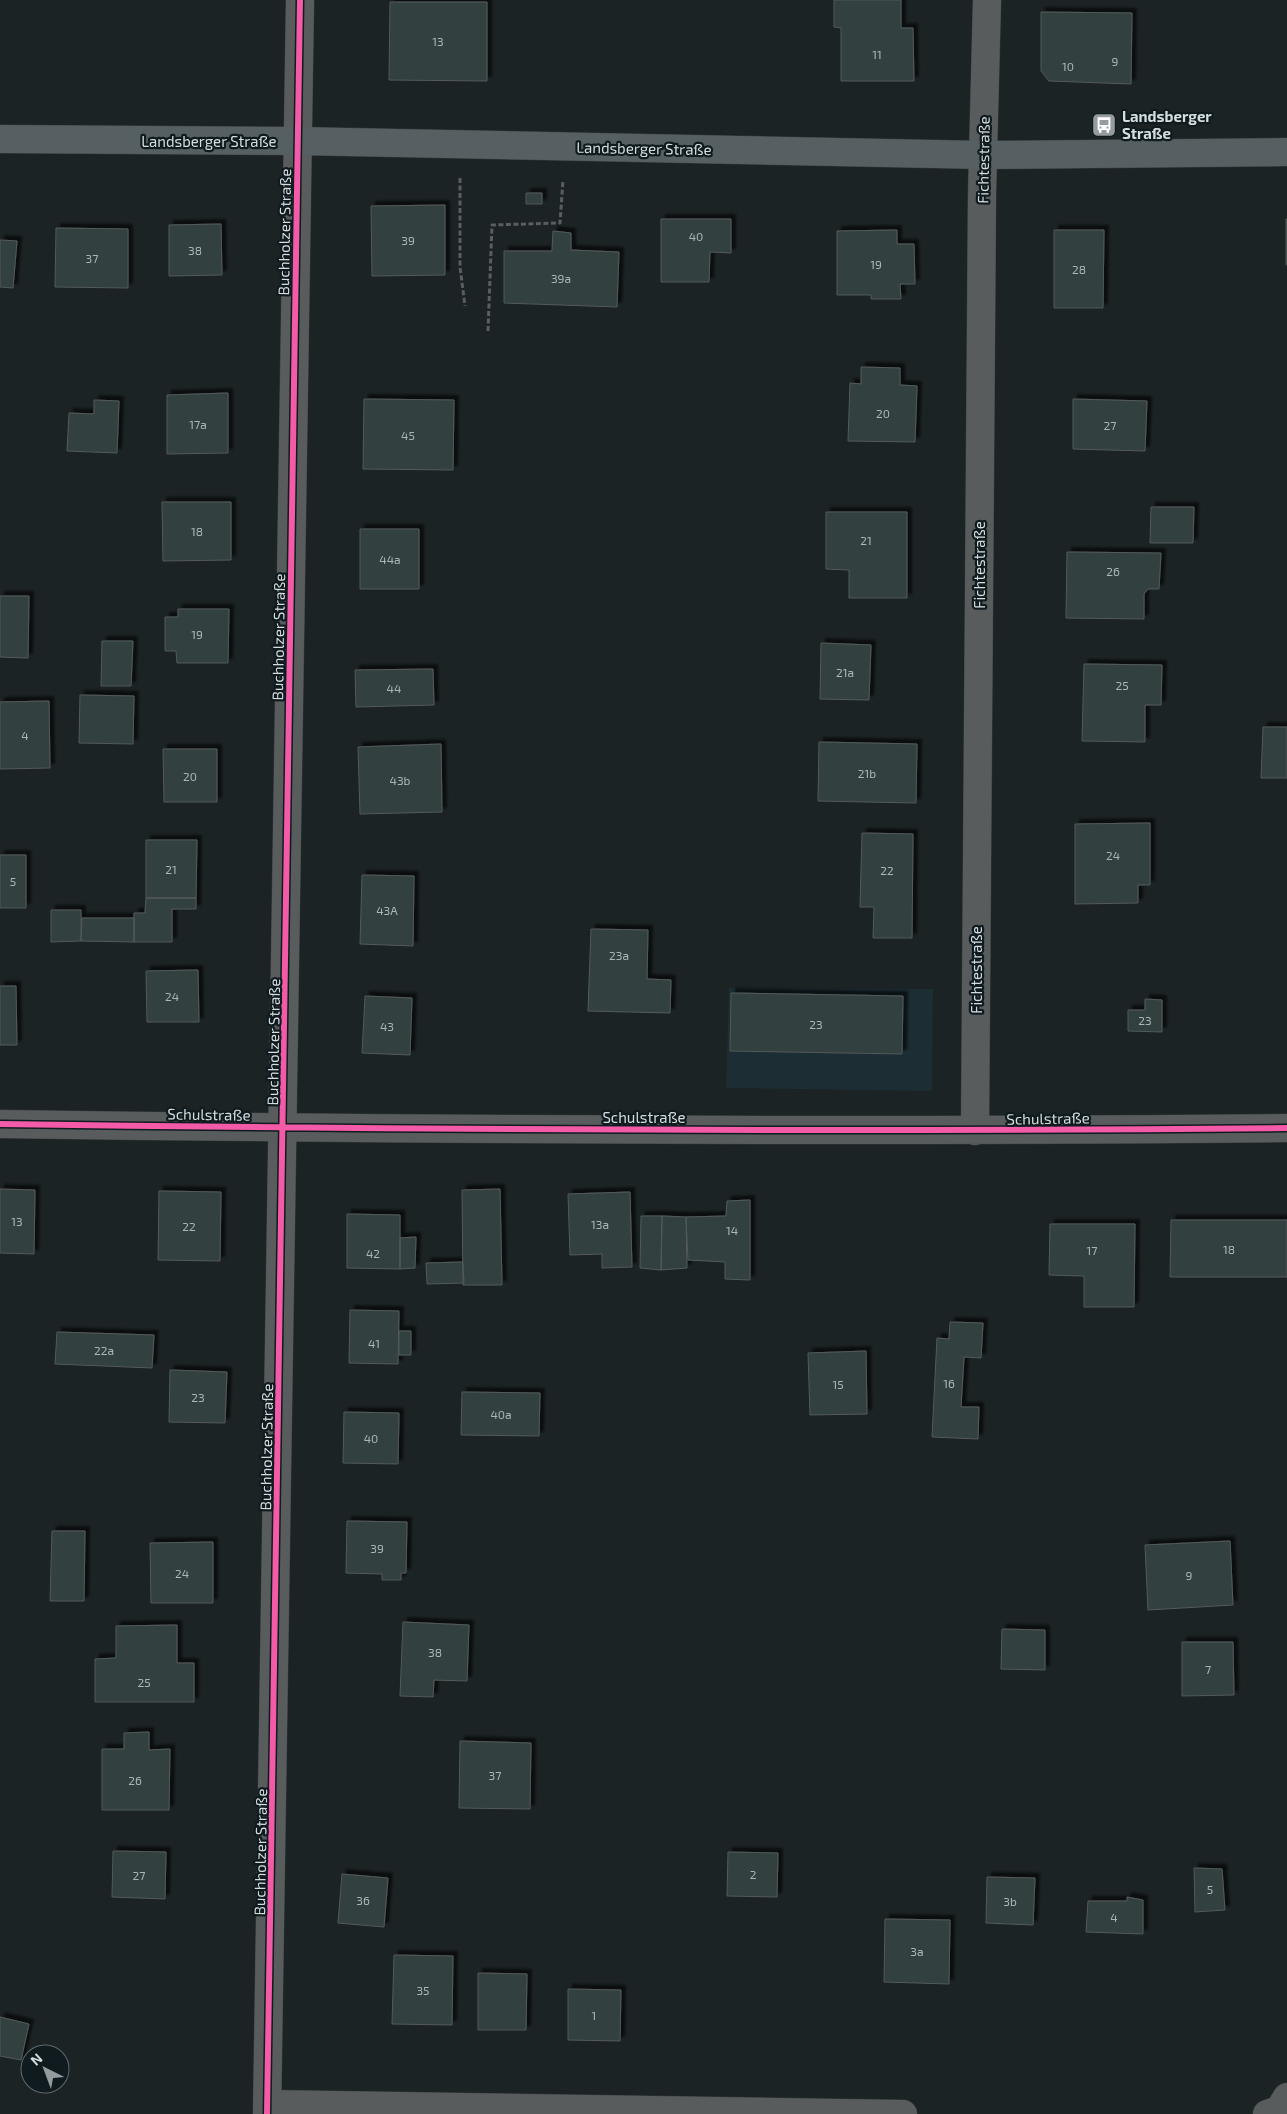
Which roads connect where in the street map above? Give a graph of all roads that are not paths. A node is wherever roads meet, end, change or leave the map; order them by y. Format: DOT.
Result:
graph roads {
  1 [pos="300,0"];
  2 [pos="987,0"];
  3 [pos="0,139"];
  4 [pos="297,141"];
  5 [pos="1287,152"];
  6 [pos="984,155"];
  7 [pos="0,1124"];
  8 [pos="284,1128"];
  9 [pos="1287,1128"];
  10 [pos="974,1131"];
  11 [pos="1287,2097"];
  12 [pos="268,2109"];
  13 [pos="903,2114"];
  14 [pos="1267,2114"];
  1 -- 4 [label="street, Buchholzer Straße"];
  2 -- 6 [label="street, Fichtestraße"];
  3 -- 4 [label="main road, Landsberger Straße"];
  4 -- 6 [label="main road, Landsberger Straße"];
  4 -- 8 [label="street, Buchholzer Straße"];
  5 -- 6 [label="main road, Landsberger Straße"];
  6 -- 10 [label="street, Fichtestraße"];
  7 -- 8 [label="street, Schulstraße"];
  8 -- 10 [label="street, Schulstraße"];
  8 -- 12 [label="street, Buchholzer Straße"];
  9 -- 10 [label="street, Schulstraße"];
  11 -- 14 [label="street"];
  12 -- 13 [label="street"];
}
